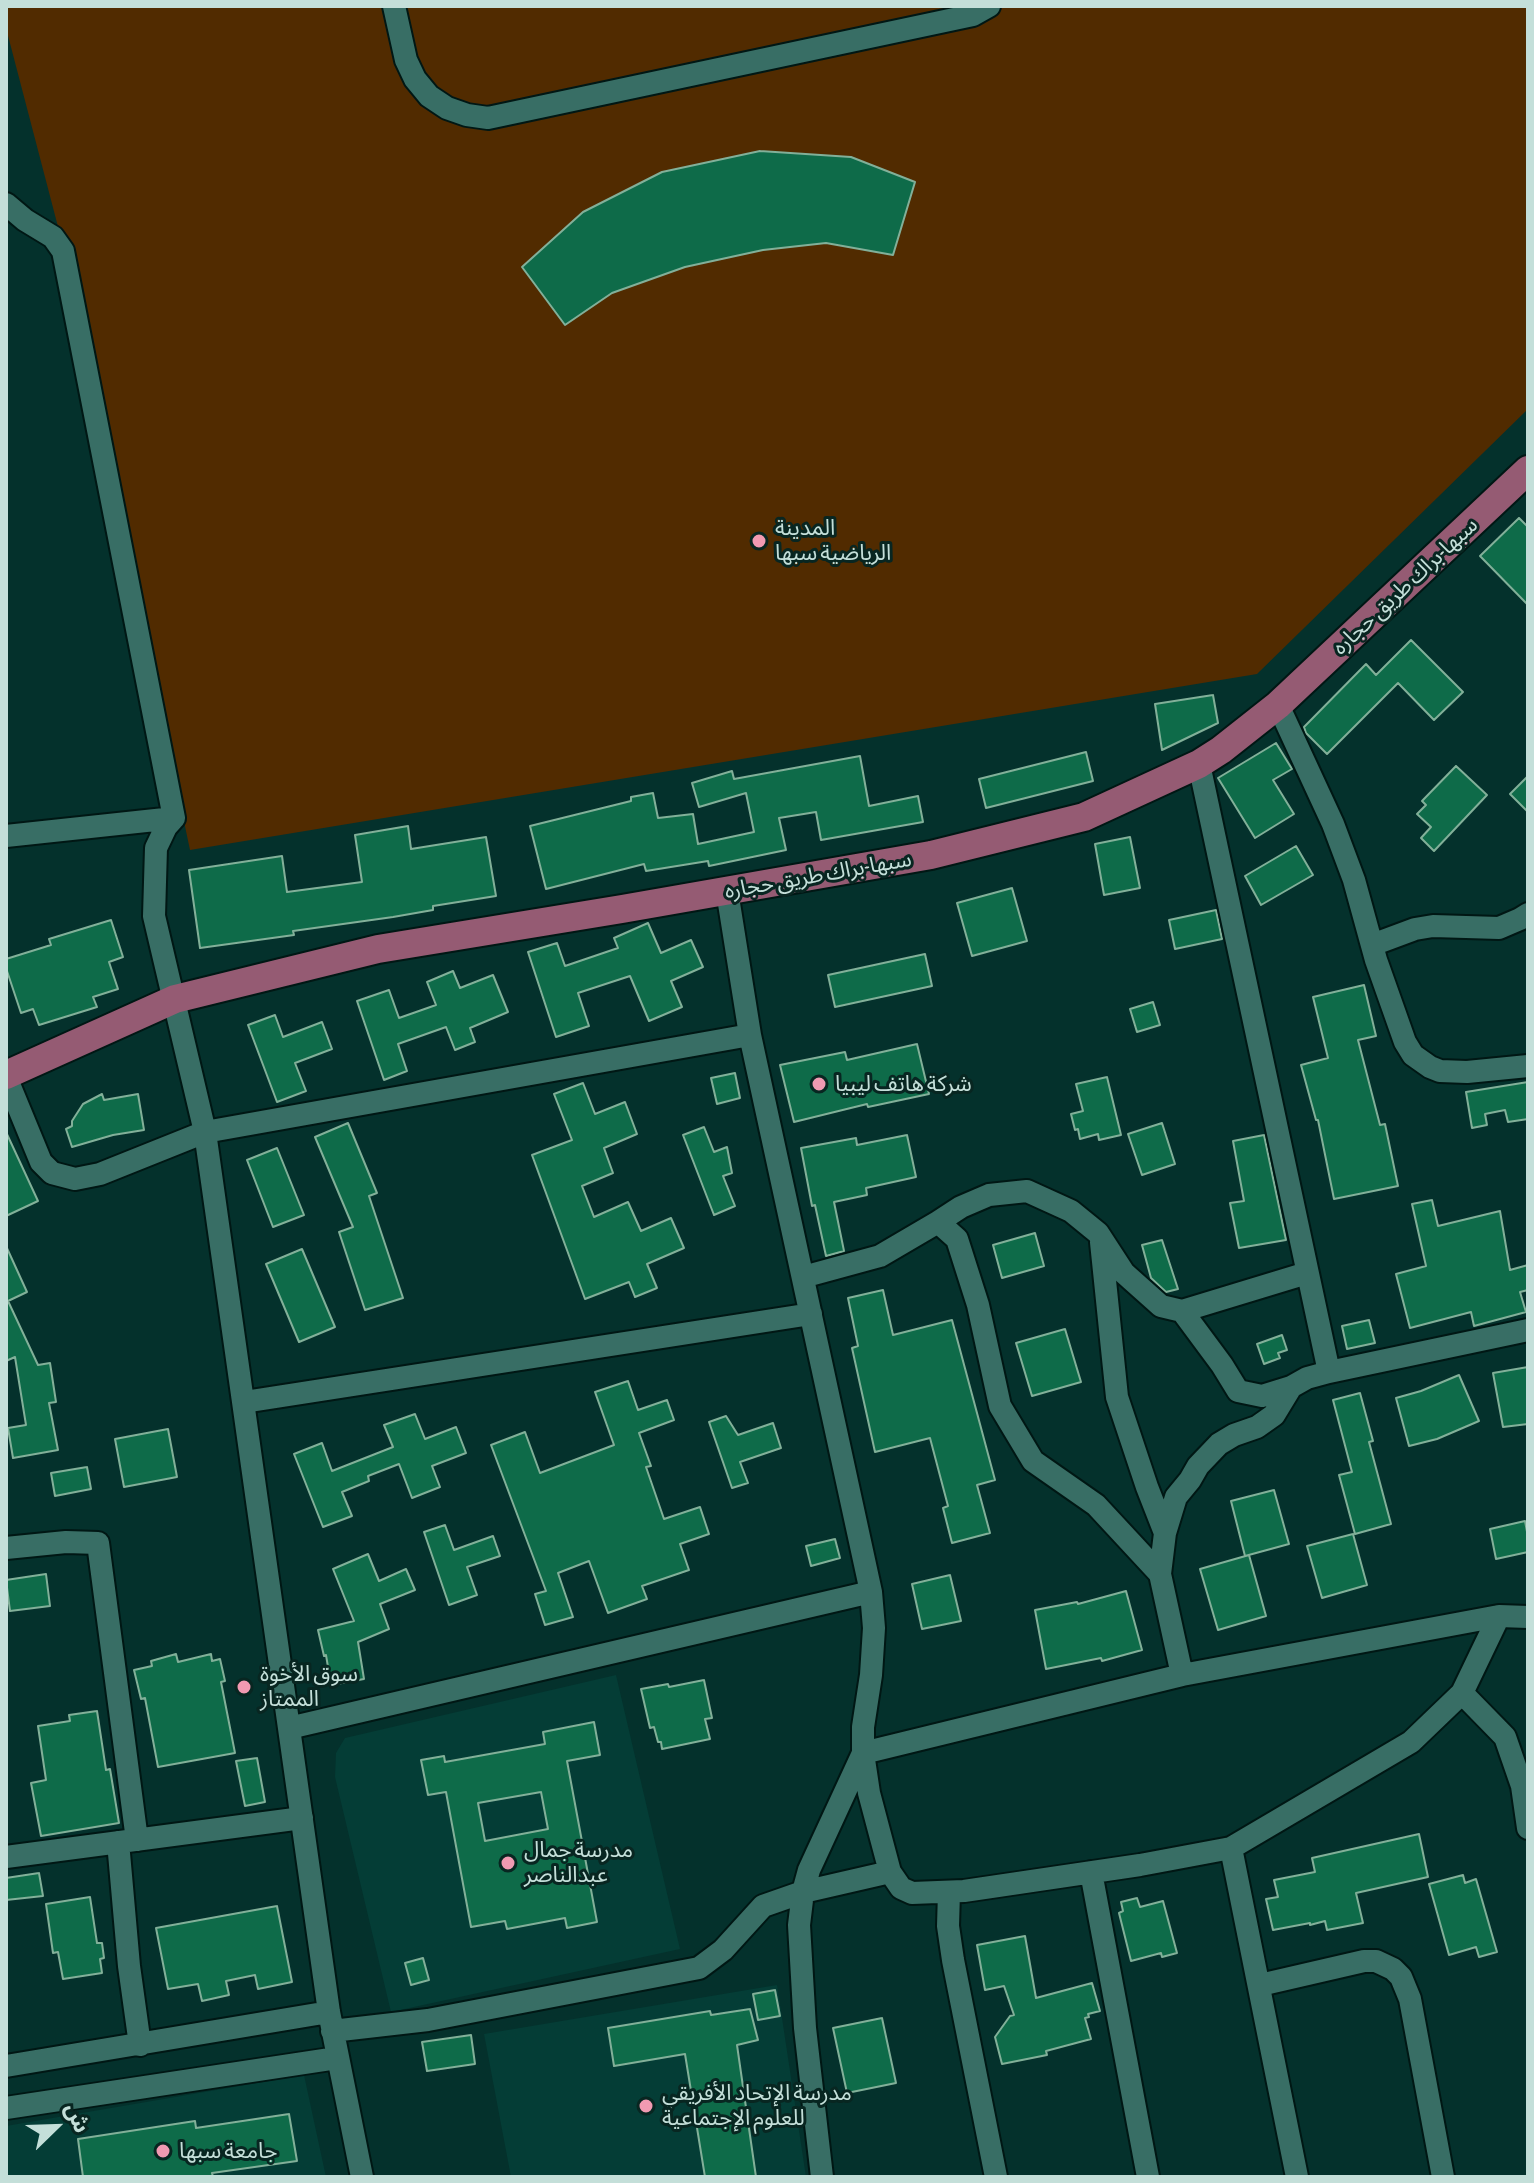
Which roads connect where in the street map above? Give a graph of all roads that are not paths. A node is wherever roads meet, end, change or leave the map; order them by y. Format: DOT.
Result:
graph roads {
  1 [pos="394,6"];
  2 [pos="989,6"];
  3 [pos="6,204"];
  4 [pos="1528,470"];
  5 [pos="1278,705"];
  6 [pos="1199,764"];
  7 [pos="174,818"];
  8 [pos="6,836"];
  9 [pos="727,891"];
  10 [pos="1528,914"];
  11 [pos="1372,945"];
  12 [pos="175,999"];
  13 [pos="750,1035"];
  14 [pos="1528,1066"];
  15 [pos="6,1076"];
  16 [pos="205,1132"];
  17 [pos="938,1222"];
  18 [pos="1101,1236"];
  19 [pos="1307,1273"];
  20 [pos="803,1277"];
  21 [pos="1182,1311"];
  22 [pos="811,1314"];
  23 [pos="1528,1330"];
  24 [pos="1329,1372"];
  25 [pos="1291,1387"];
  26 [pos="244,1402"];
  27 [pos="1165,1533"];
  28 [pos="6,1548"];
  29 [pos="1160,1574"];
  30 [pos="871,1592"];
  31 [pos="1499,1616"];
  32 [pos="1528,1617"];
  33 [pos="1182,1675"];
  34 [pos="1462,1693"];
  35 [pos="289,1728"];
  36 [pos="863,1753"];
  37 [pos="302,1818"];
  38 [pos="1527,1820"];
  39 [pos="127,1841"];
  40 [pos="1231,1848"];
  41 [pos="6,1857"];
  42 [pos="890,1872"];
  43 [pos="1091,1872"];
  44 [pos="803,1892"];
  45 [pos="949,1892"];
  46 [pos="1260,1985"];
  47 [pos="331,2022"];
  48 [pos="140,2045"];
  49 [pos="337,2058"];
  50 [pos="6,2066"];
  51 [pos="6,2108"];
  52 [pos="362,2177"];
  53 [pos="822,2177"];
  54 [pos="996,2177"];
  55 [pos="1148,2177"];
  56 [pos="1297,2177"];
  57 [pos="1443,2177"];
  1 -- 2 [label="street"];
  3 -- 7 [label="street"];
  4 -- 5 [label="main road, سبها-براك طريق حجاره"];
  5 -- 6 [label="main road, سبها-براك طريق حجاره"];
  5 -- 11 [label="street"];
  6 -- 9 [label="main road, سبها-براك طريق حجاره"];
  6 -- 19 [label="street"];
  7 -- 8 [label="street"];
  7 -- 12 [label="street"];
  9 -- 12 [label="main road, سبها-براك طريق حجاره"];
  9 -- 13 [label="street"];
  10 -- 11 [label="street"];
  11 -- 14 [label="street"];
  12 -- 15 [label="main road, سبها-براك طريق حجاره"];
  12 -- 16 [label="street"];
  13 -- 16 [label="street"];
  13 -- 20 [label="street"];
  15 -- 16 [label="street"];
  16 -- 26 [label="street"];
  17 -- 18 [label="street"];
  17 -- 20 [label="street"];
  17 -- 29 [label="street"];
  18 -- 21 [label="street"];
  18 -- 27 [label="street"];
  19 -- 21 [label="street"];
  19 -- 24 [label="street"];
  20 -- 22 [label="street"];
  21 -- 25 [label="street"];
  22 -- 26 [label="street"];
  22 -- 30 [label="street"];
  23 -- 24 [label="street"];
  24 -- 25 [label="street"];
  25 -- 27 [label="street"];
  26 -- 35 [label="street"];
  27 -- 29 [label="street"];
  28 -- 39 [label="street"];
  29 -- 33 [label="street"];
  30 -- 35 [label="street"];
  30 -- 36 [label="street"];
  31 -- 32 [label="street"];
  31 -- 33 [label="street"];
  31 -- 34 [label="street"];
  33 -- 36 [label="street"];
  34 -- 38 [label="street"];
  34 -- 40 [label="street"];
  35 -- 37 [label="street"];
  36 -- 42 [label="street"];
  36 -- 44 [label="street"];
  37 -- 39 [label="street"];
  37 -- 47 [label="street"];
  39 -- 41 [label="street"];
  39 -- 48 [label="street"];
  40 -- 43 [label="street"];
  40 -- 46 [label="street"];
  42 -- 44 [label="street"];
  42 -- 45 [label="street"];
  43 -- 45 [label="street"];
  43 -- 55 [label="street"];
  44 -- 47 [label="street"];
  44 -- 53 [label="street"];
  45 -- 54 [label="street"];
  46 -- 56 [label="street"];
  46 -- 57 [label="street"];
  47 -- 48 [label="street"];
  47 -- 49 [label="street"];
  48 -- 50 [label="street"];
  49 -- 51 [label="street"];
  49 -- 52 [label="street"];
}
